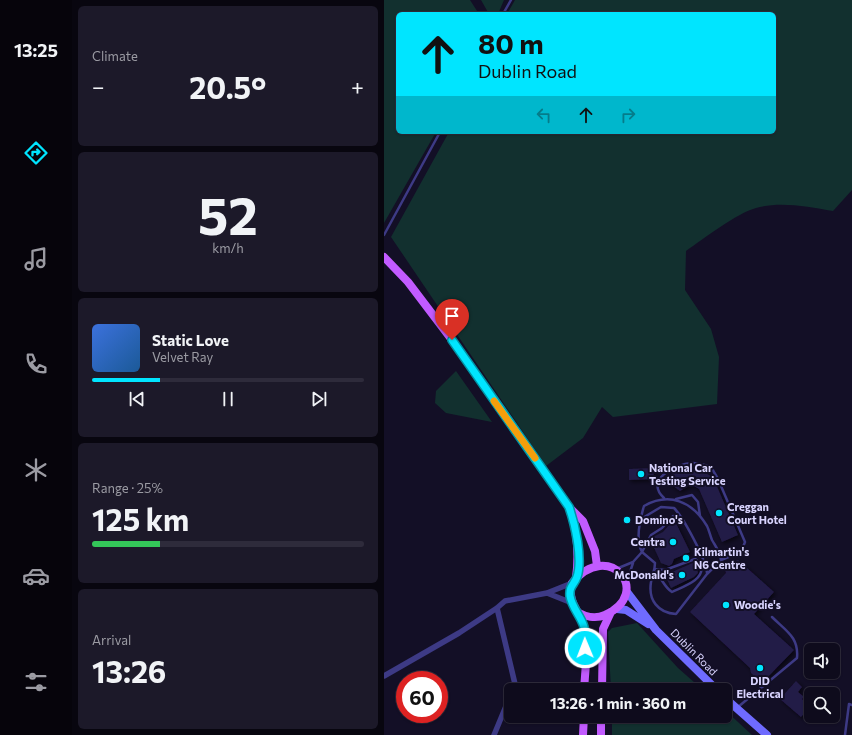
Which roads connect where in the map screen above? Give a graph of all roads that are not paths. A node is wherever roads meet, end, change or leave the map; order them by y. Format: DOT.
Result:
graph roads {
  1 [pos="511,0"];
  2 [pos="504,12"];
  3 [pos="439,134"];
  4 [pos="384,235"];
  5 [pos="384,257"];
  6 [pos="664,498"];
  7 [pos="675,500"];
  8 [pos="569,507"];
  9 [pos="681,517"];
  10 [pos="700,517"];
  11 [pos="640,520"];
  12 [pos="642,552"];
  13 [pos="720,560"];
  14 [pos="633,562"];
  15 [pos="597,566"];
  16 [pos="616,570"];
  17 [pos="655,570"];
  18 [pos="707,574"];
  19 [pos="574,581"];
  20 [pos="626,583"];
  21 [pos="627,592"];
  22 [pos="547,593"];
  23 [pos="572,603"];
  24 [pos="497,608"];
  25 [pos="614,610"];
  26 [pos="576,611"];
  27 [pos="772,617"];
  28 [pos="656,630"];
  29 [pos="384,676"];
  30 [pos="515,683"];
  31 [pos="584,683"];
  32 [pos="602,683"];
  33 [pos="710,683"];
  34 [pos="732,704"];
  35 [pos="852,705"];
  36 [pos="736,708"];
  37 [pos="504,711"];
  38 [pos="584,723"];
  39 [pos="601,723"];
  40 [pos="494,735"];
  41 [pos="583,735"];
  42 [pos="601,735"];
  43 [pos="767,735"];
  44 [pos="845,735"];
  1 -- 2 [label="lane"];
  3 -- 4 [label="lane"];
  5 -- 8 [label="main road"];
  6 -- 7 [label="lane"];
  6 -- 11 [label="lane"];
  6 -- 13 [label="lane"];
  7 -- 10 [label="lane"];
  7 -- 10 [label="lane"];
  8 -- 15 [label="main road"];
  8 -- 19 [label="main road"];
  9 -- 11 [label="lane"];
  9 -- 12 [label="lane"];
  9 -- 18 [label="lane"];
  10 -- 13 [label="lane"];
  11 -- 12 [label="lane"];
  12 -- 14 [label="lane"];
  12 -- 17 [label="lane"];
  13 -- 18 [label="lane"];
  14 -- 16 [label="lane"];
  14 -- 20 [label="lane"];
  15 -- 16 [label="main road"];
  15 -- 19 [label="main road"];
  16 -- 20 [label="main road"];
  17 -- 17 [label="lane"];
  17 -- 18 [label="lane"];
  19 -- 22 [label="street"];
  19 -- 23 [label="main road"];
  20 -- 21 [label="main road"];
  21 -- 25 [label="main road"];
  21 -- 28 [label="main road, Dublin Road"];
  22 -- 23 [label="street"];
  22 -- 24 [label="street"];
  23 -- 26 [label="main road"];
  24 -- 29 [label="street"];
  24 -- 30 [label="street"];
  25 -- 26 [label="main road"];
  25 -- 28 [label="main road, Dublin Road"];
  25 -- 32 [label="main road"];
  26 -- 31 [label="main road"];
  27 -- 36 [label="lane"];
  28 -- 33 [label="main road, Dublin Road"];
  34 -- 36 [label="main road"];
  35 -- 44 [label="lane"];
  36 -- 43 [label="main road"];
  37 -- 40 [label="street"];
  38 -- 41 [label="main road"];
  39 -- 42 [label="main road"];
}
